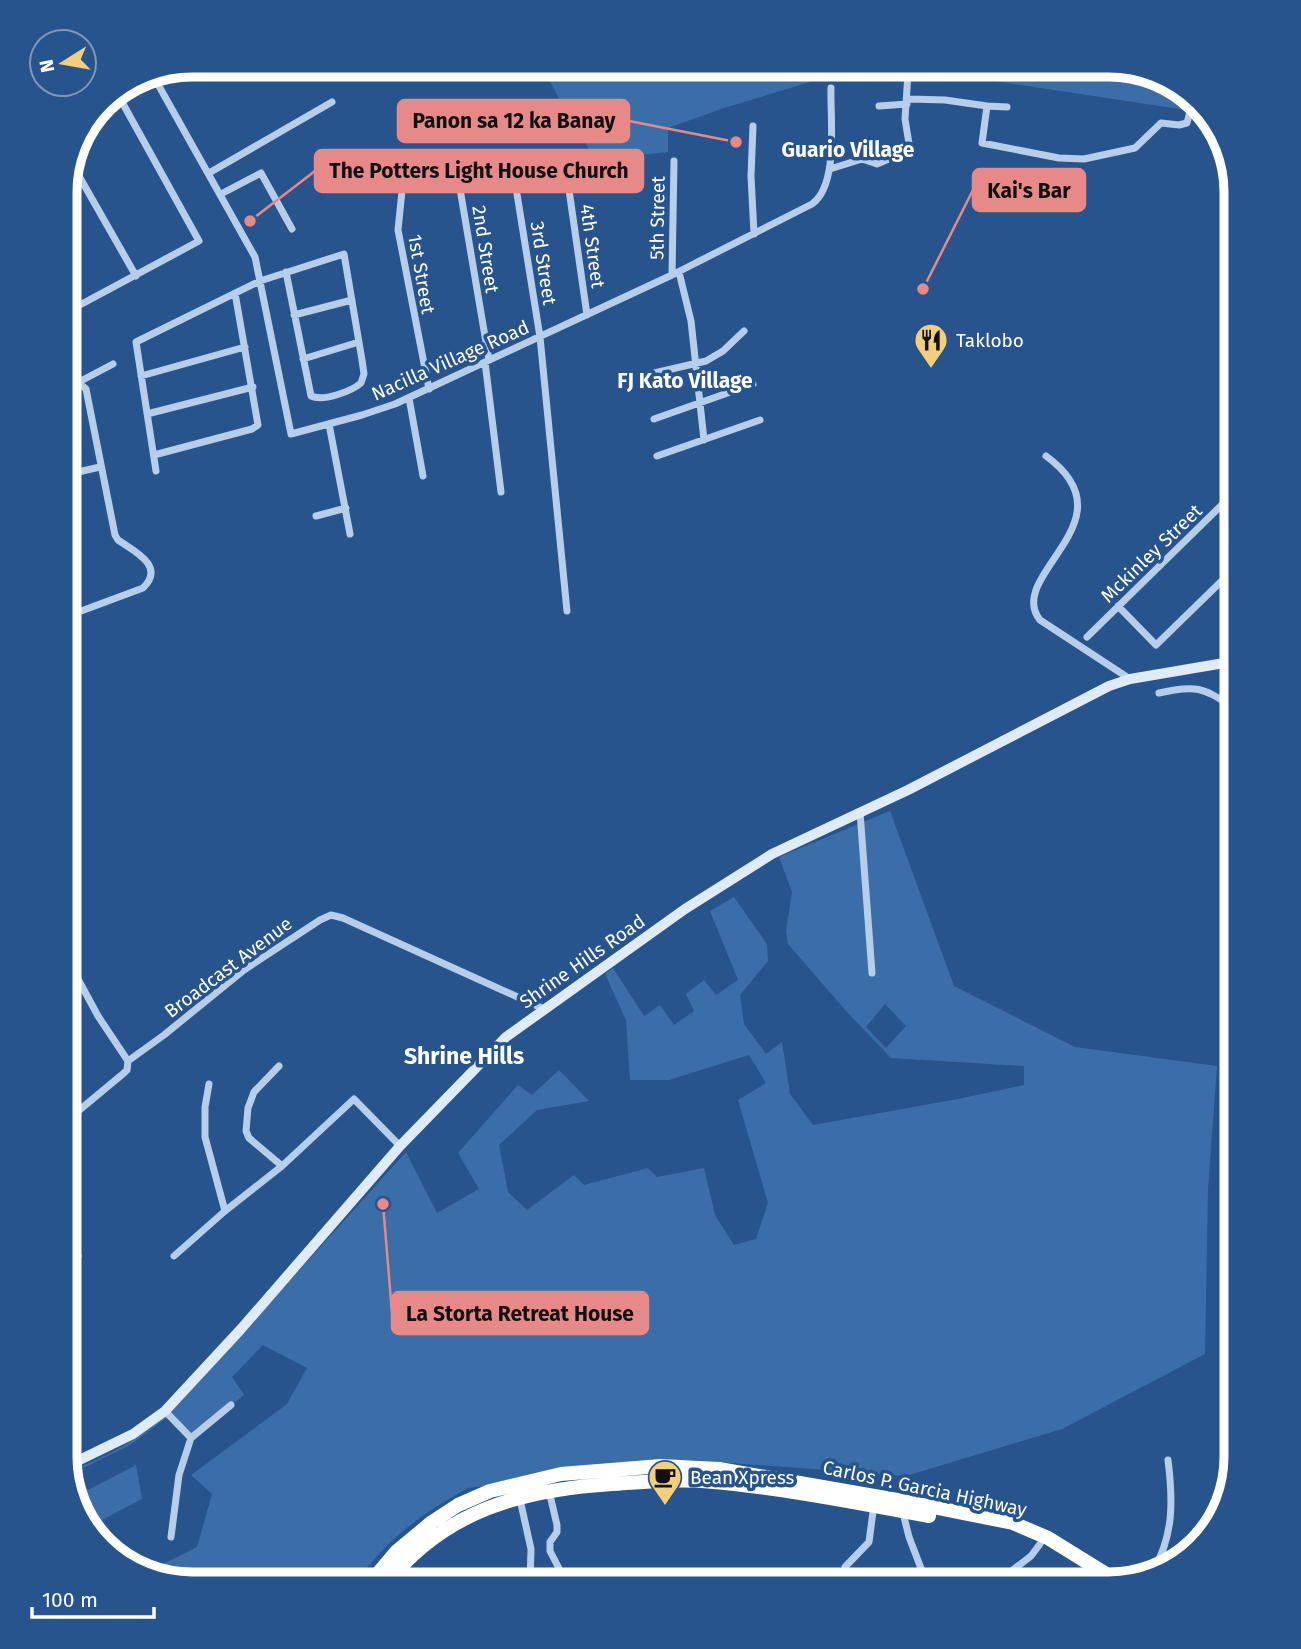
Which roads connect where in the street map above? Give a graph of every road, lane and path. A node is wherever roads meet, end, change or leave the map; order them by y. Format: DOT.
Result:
graph roads {
  1 [pos="908,77"];
  2 [pos="157,83"];
  3 [pos="831,88"];
  4 [pos="122,102"];
  5 [pos="332,102"];
  6 [pos="907,102"];
  7 [pos="879,106"];
  8 [pos="987,106"];
  9 [pos="1007,107"];
  10 [pos="1191,111"];
  11 [pos="753,126"];
  12 [pos="674,161"];
  13 [pos="387,168"];
  14 [pos="830,169"];
  15 [pos="209,173"];
  16 [pos="78,175"];
  17 [pos="459,183"];
  18 [pos="568,183"];
  19 [pos="221,194"];
  20 [pos="517,194"];
  21 [pos="292,229"];
  22 [pos="754,234"];
  23 [pos="286,272"];
  24 [pos="676,273"];
  25 [pos="136,276"];
  26 [pos="260,281"];
  27 [pos="235,293"];
  28 [pos="352,300"];
  29 [pos="77,307"];
  30 [pos="294,315"];
  31 [pos="587,315"];
  32 [pos="744,331"];
  33 [pos="540,337"];
  34 [pos="359,342"];
  35 [pos="245,347"];
  36 [pos="303,359"];
  37 [pos="487,361"];
  38 [pos="113,364"];
  39 [pos="696,364"];
  40 [pos="650,374"];
  41 [pos="141,376"];
  42 [pos="77,383"];
  43 [pos="77,384"];
  44 [pos="753,384"];
  45 [pos="253,387"];
  46 [pos="429,388"];
  47 [pos="409,398"];
  48 [pos="700,402"];
  49 [pos="147,414"];
  50 [pos="654,418"];
  51 [pos="760,420"];
  52 [pos="330,424"];
  53 [pos="704,440"];
  54 [pos="154,455"];
  55 [pos="657,456"];
  56 [pos="1046,456"];
  57 [pos="100,467"];
  58 [pos="156,471"];
  59 [pos="77,472"];
  60 [pos="423,476"];
  61 [pos="501,492"];
  62 [pos="1224,503"];
  63 [pos="346,508"];
  64 [pos="316,516"];
  65 [pos="350,534"];
  66 [pos="1224,579"];
  67 [pos="1118,606"];
  68 [pos="566,611"];
  69 [pos="77,613"];
  70 [pos="1087,637"];
  71 [pos="1224,663"];
  72 [pos="1130,679"];
  73 [pos="1159,693"];
  74 [pos="1224,702"];
  75 [pos="860,811"];
  76 [pos="872,973"];
  77 [pos="77,977"];
  78 [pos="544,1009"];
  79 [pos="128,1061"];
  80 [pos="279,1066"];
  81 [pos="209,1084"];
  82 [pos="77,1112"];
  83 [pos="400,1146"];
  84 [pos="282,1167"];
  85 [pos="225,1211"];
  86 [pos="174,1256"];
  87 [pos="231,1405"];
  88 [pos="165,1411"];
  89 [pos="191,1438"];
  90 [pos="1168,1460"];
  91 [pos="77,1461"];
  92 [pos="547,1483"];
  93 [pos="517,1489"];
  94 [pos="875,1501"];
  95 [pos="902,1506"];
  96 [pos="171,1537"];
  97 [pos="1040,1544"];
  98 [pos="1158,1561"];
  99 [pos="380,1572"];
  100 [pos="397,1572"];
  101 [pos="530,1572"];
  102 [pos="561,1572"];
  103 [pos="846,1572"];
  104 [pos="923,1572"];
  105 [pos="1010,1572"];
  106 [pos="1087,1572"];
  107 [pos="1103,1572"];
  1 -- 6 [label="street"];
  2 -- 15 [label="street, Nacilla Village Road"];
  3 -- 14 [label="street"];
  4 -- 25 [label="street"];
  5 -- 15 [label="street"];
  6 -- 7 [label="street"];
  6 -- 8 [label="street"];
  6 -- 14 [label="street"];
  8 -- 9 [label="street"];
  8 -- 10 [label="street"];
  11 -- 22 [label="street"];
  12 -- 24 [label="street, 5th Street"];
  13 -- 46 [label="street, 1st Street"];
  14 -- 22 [label="street, Nacilla Village Road"];
  15 -- 19 [label="street, Nacilla Village Road"];
  16 -- 25 [label="street"];
  17 -- 37 [label="street, 2nd Street"];
  18 -- 31 [label="street, 4th Street"];
  19 -- 21 [label="street"];
  19 -- 26 [label="street, Nacilla Village Road"];
  20 -- 33 [label="street, 3rd Street"];
  22 -- 24 [label="street, Nacilla Village Road"];
  23 -- 26 [label="street"];
  23 -- 28 [label="street"];
  23 -- 30 [label="street"];
  24 -- 31 [label="street, Nacilla Village Road"];
  24 -- 39 [label="street, 5th Street"];
  25 -- 29 [label="street"];
  26 -- 27 [label="street"];
  26 -- 52 [label="street, Nacilla Village Road"];
  27 -- 35 [label="street"];
  27 -- 41 [label="street"];
  28 -- 30 [label="street"];
  28 -- 34 [label="street"];
  30 -- 36 [label="street"];
  31 -- 33 [label="street, Nacilla Village Road"];
  32 -- 39 [label="street"];
  33 -- 37 [label="street, Nacilla Village Road"];
  33 -- 68 [label="street, 3rd Street"];
  34 -- 36 [label="street"];
  34 -- 36 [label="street"];
  35 -- 41 [label="street"];
  35 -- 45 [label="street"];
  37 -- 46 [label="street, Nacilla Village Road"];
  37 -- 61 [label="street, 2nd Street"];
  38 -- 42 [label="street"];
  39 -- 40 [label="street"];
  39 -- 48 [label="street, 5th Street"];
  41 -- 49 [label="street"];
  43 -- 57 [label="street"];
  44 -- 48 [label="street"];
  45 -- 49 [label="street"];
  45 -- 54 [label="street"];
  46 -- 47 [label="street, Nacilla Village Road"];
  47 -- 52 [label="street, Nacilla Village Road"];
  47 -- 60 [label="street"];
  48 -- 50 [label="street"];
  48 -- 53 [label="street, 5th Street"];
  49 -- 54 [label="street"];
  51 -- 53 [label="street"];
  52 -- 63 [label="street"];
  53 -- 55 [label="street"];
  54 -- 58 [label="street"];
  56 -- 72 [label="street"];
  57 -- 59 [label="street"];
  57 -- 69 [label="street"];
  62 -- 67 [label="street, Mckinley Street"];
  63 -- 64 [label="street"];
  63 -- 65 [label="street"];
  66 -- 67 [label="street"];
  67 -- 70 [label="street, Mckinley Street"];
  71 -- 72 [label="street, Shrine Hills Road"];
  72 -- 75 [label="street, Shrine Hills Road"];
  73 -- 74 [label="street"];
  75 -- 76 [label="street"];
  75 -- 78 [label="street, Shrine Hills Road"];
  77 -- 79 [label="street"];
  78 -- 79 [label="street, Broadcast Avenue"];
  78 -- 83 [label="street, Shrine Hills Road"];
  79 -- 82 [label="street"];
  80 -- 84 [label="street"];
  81 -- 85 [label="street"];
  83 -- 84 [label="street"];
  83 -- 88 [label="street, Shrine Hills Road"];
  84 -- 85 [label="street"];
  85 -- 86 [label="street"];
  87 -- 89 [label="street"];
  88 -- 89 [label="street"];
  88 -- 91 [label="street, Shrine Hills Road"];
  89 -- 96 [label="street"];
  90 -- 98 [label="street"];
  92 -- 93 [label="highway, Carlos P. Garcia Highway"];
  92 -- 94 [label="highway, Carlos P. Garcia Highway"];
  92 -- 102 [label="street"];
  93 -- 99 [label="highway, Carlos P. Garcia Highway"];
  93 -- 100 [label="highway, Carlos P. Garcia Highway"];
  93 -- 101 [label="street"];
  94 -- 95 [label="highway, Carlos P. Garcia Highway"];
  94 -- 103 [label="street"];
  95 -- 97 [label="highway, Carlos P. Garcia Highway"];
  95 -- 104 [label="street"];
  95 -- 107 [label="highway, Carlos P. Garcia Highway"];
  97 -- 105 [label="street"];
  97 -- 106 [label="highway, Carlos P. Garcia Highway"];
}
